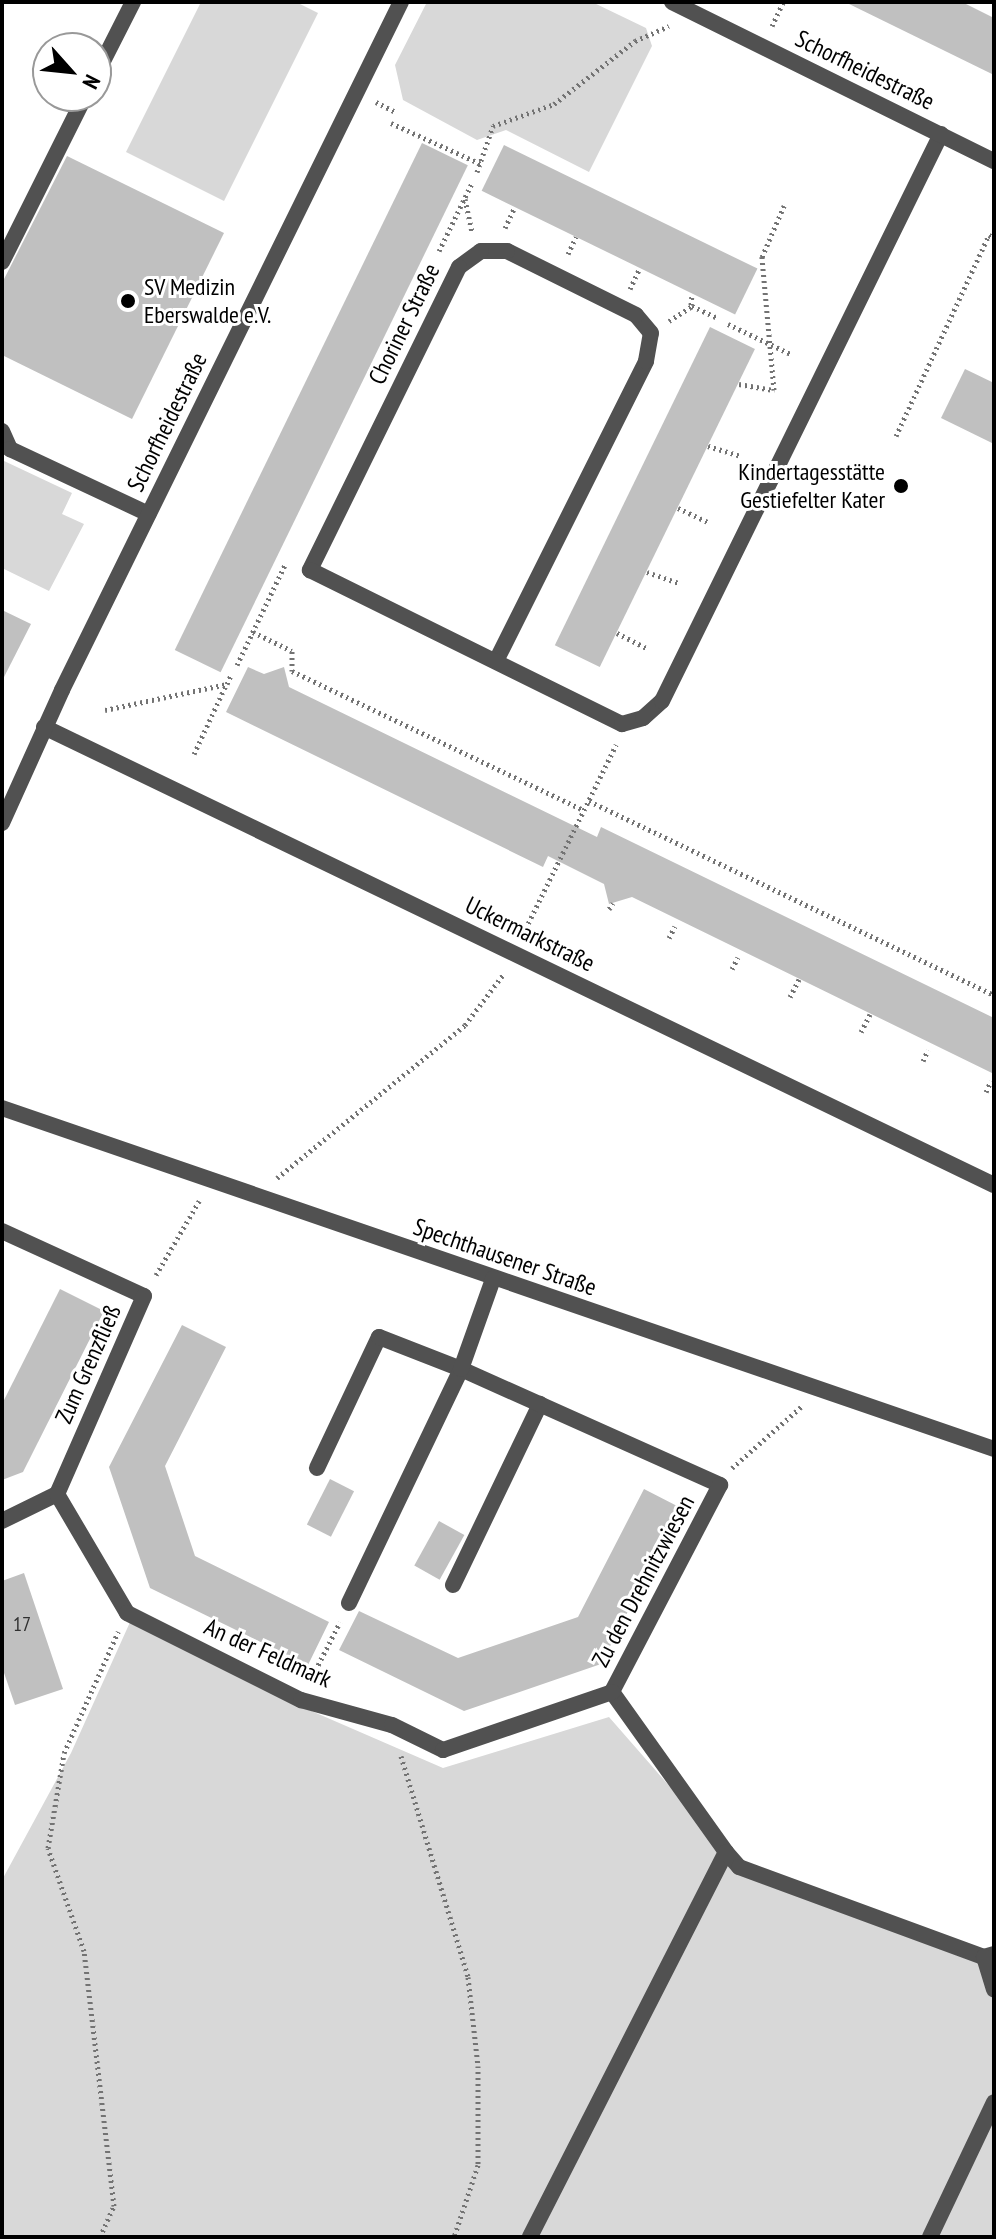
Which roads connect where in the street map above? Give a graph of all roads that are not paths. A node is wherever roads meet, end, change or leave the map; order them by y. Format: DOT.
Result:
graph roads {
  1 [pos="133,2"];
  2 [pos="401,2"];
  3 [pos="672,2"];
  4 [pos="699,8"];
  5 [pos="112,43"];
  6 [pos="77,112"];
  7 [pos="941,134"];
  8 [pos="994,161"];
  9 [pos="2,262"];
  10 [pos="2,431"];
  11 [pos="149,514"];
  12 [pos="496,661"];
  13 [pos="44,727"];
  14 [pos="2,823"];
  15 [pos="2,1108"];
  16 [pos="994,1185"];
  17 [pos="2,1231"];
  18 [pos="493,1279"];
  19 [pos="461,1369"];
  20 [pos="540,1404"];
  21 [pos="994,1449"];
  22 [pos="317,1468"];
  23 [pos="57,1494"];
  24 [pos="2,1521"];
  25 [pos="453,1585"];
  26 [pos="349,1603"];
  27 [pos="612,1692"];
  28 [pos="726,1852"];
  29 [pos="989,1955"];
  30 [pos="994,1990"];
  31 [pos="994,2102"];
  32 [pos="530,2237"];
  33 [pos="930,2237"];
  1 -- 5 [label="street"];
  2 -- 11 [label="street, Schorfheidestraße"];
  3 -- 4 [label="street, Schorfheidestraße"];
  4 -- 7 [label="street, Schorfheidestraße"];
  6 -- 9 [label="street"];
  7 -- 8 [label="street, Schorfheidestraße"];
  7 -- 12 [label="street, Choriner Straße"];
  10 -- 11 [label="street"];
  11 -- 13 [label="street, Schorfheidestraße"];
  12 -- 12 [label="street, Choriner Straße"];
  13 -- 14 [label="street, Schorfheidestraße"];
  13 -- 16 [label="street, Uckermarkstraße"];
  15 -- 18 [label="street, Spechthausener Straße"];
  17 -- 23 [label="street, Zum Grenzfließ"];
  18 -- 19 [label="street"];
  18 -- 21 [label="street, Spechthausener Straße"];
  19 -- 20 [label="street, Zu den Drehnitzwiesen"];
  19 -- 22 [label="street, Zu den Drehnitzwiesen"];
  19 -- 26 [label="street"];
  20 -- 25 [label="street"];
  20 -- 27 [label="street, Zu den Drehnitzwiesen"];
  23 -- 24 [label="street"];
  23 -- 27 [label="street, An der Feldmark"];
  27 -- 28 [label="street, Zu den Drehnitzwiesen"];
  28 -- 29 [label="street"];
  28 -- 32 [label="street"];
  29 -- 30 [label="street"];
  31 -- 33 [label="street"];
}
